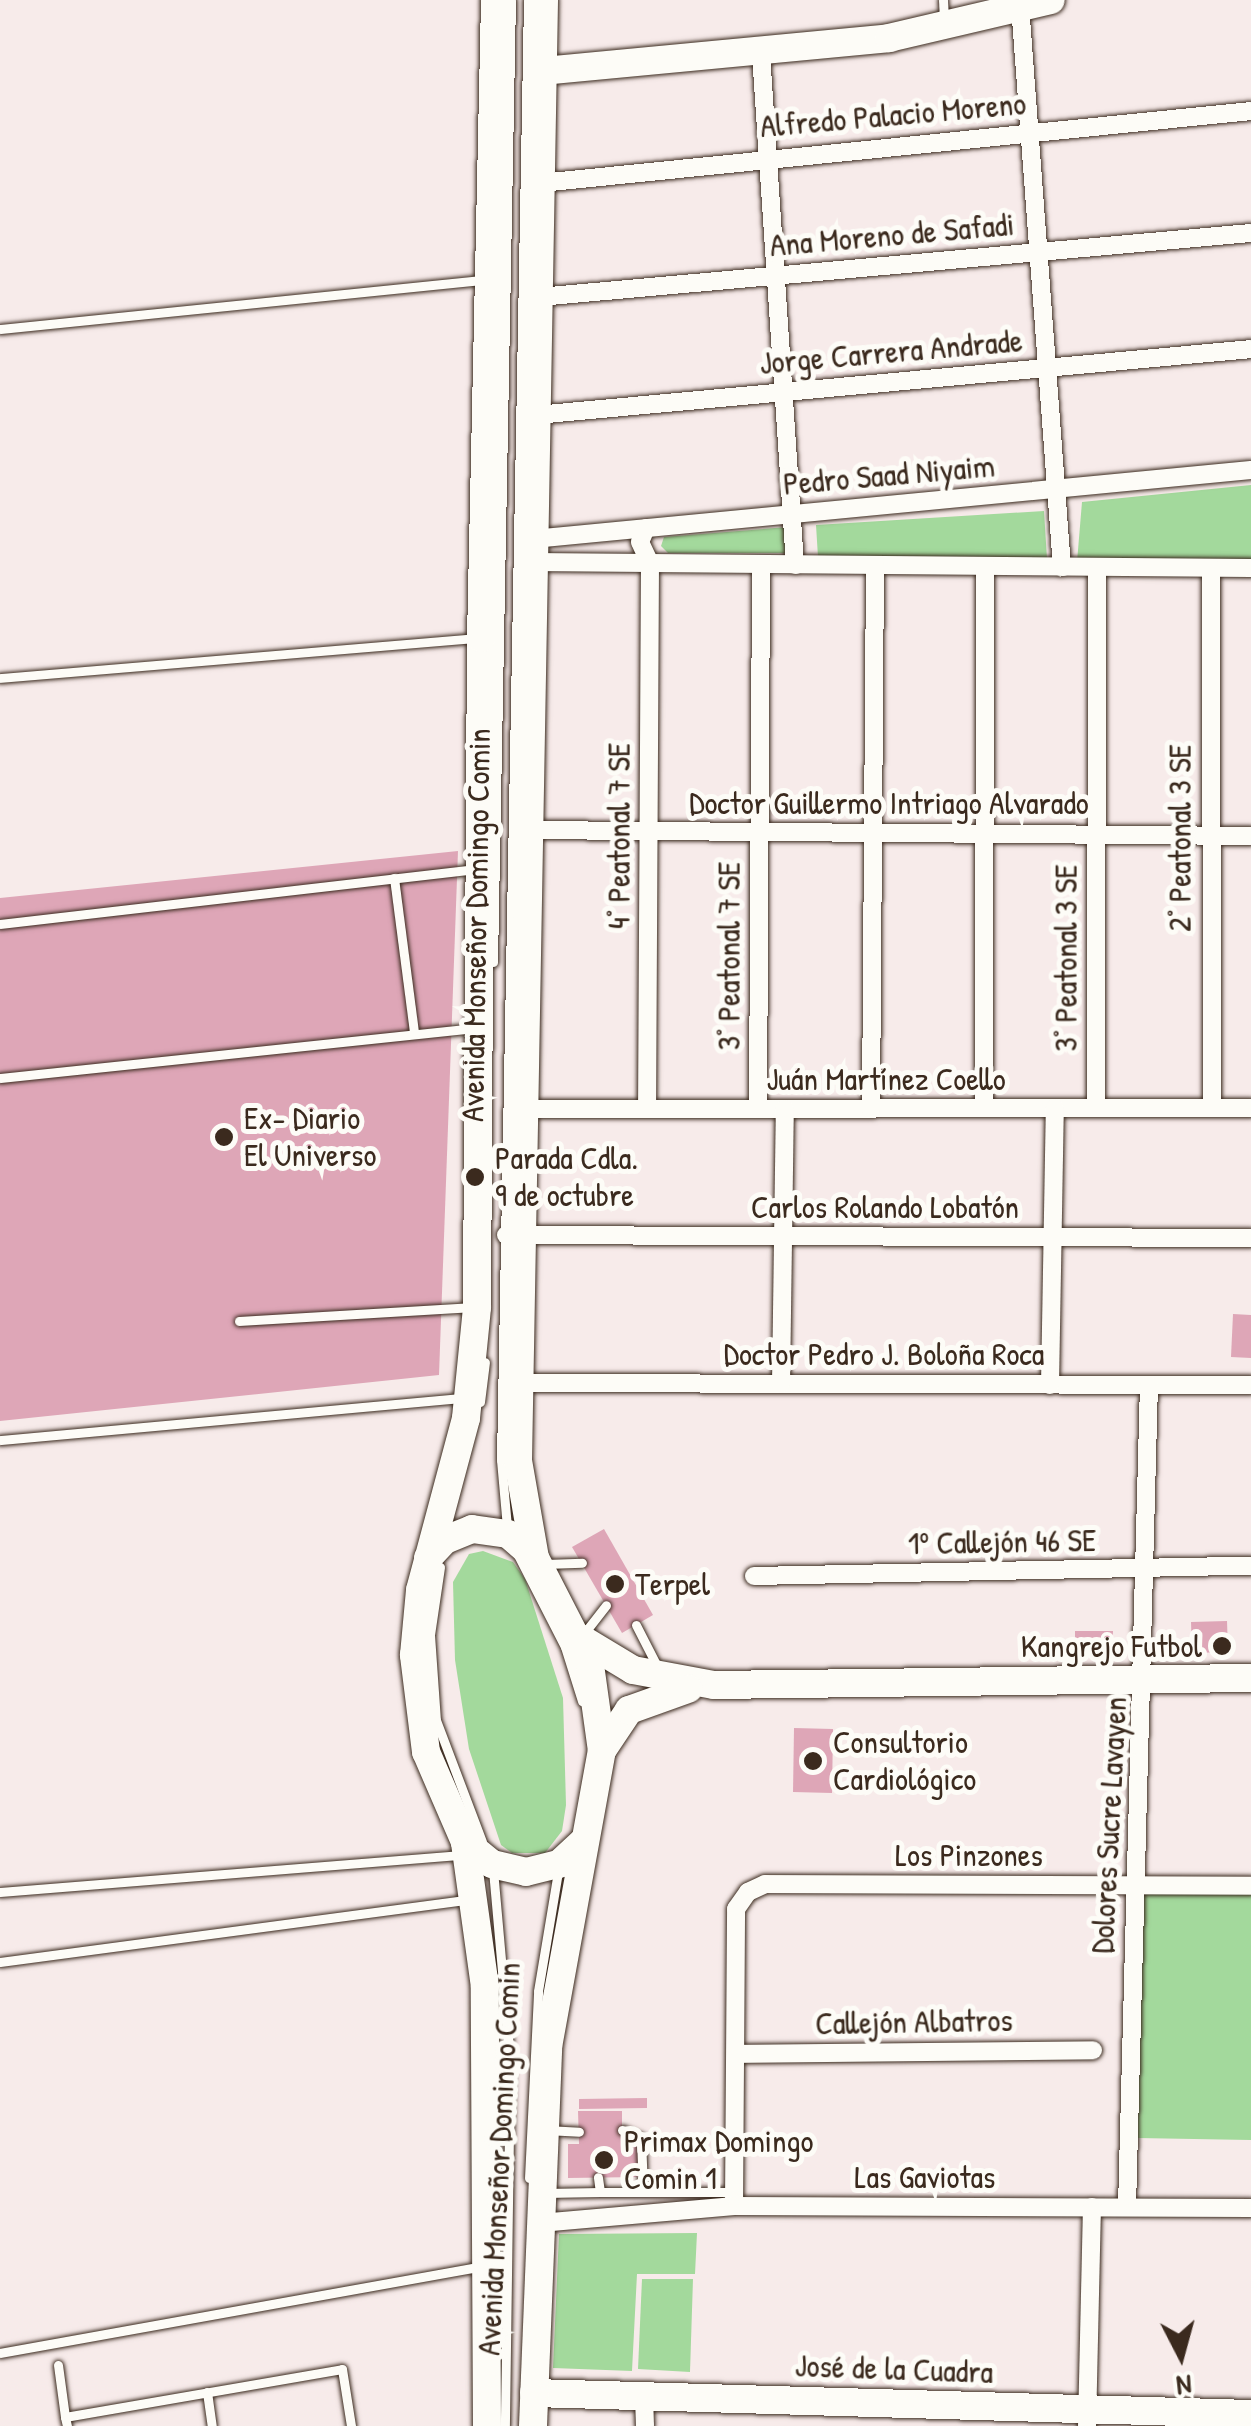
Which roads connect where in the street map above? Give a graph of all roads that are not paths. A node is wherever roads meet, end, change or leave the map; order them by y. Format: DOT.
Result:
graph roads {
  1 [pos="495,0"];
  2 [pos="511,0"];
  3 [pos="528,0"];
  4 [pos="544,0"];
  5 [pos="1051,0"];
  6 [pos="1020,5"];
  7 [pos="943,12"];
  8 [pos="761,54"];
  9 [pos="542,71"];
  10 [pos="1251,112"];
  11 [pos="1030,132"];
  12 [pos="768,156"];
  13 [pos="540,183"];
  14 [pos="1251,233"];
  15 [pos="1038,252"];
  16 [pos="776,276"];
  17 [pos="490,280"];
  18 [pos="539,297"];
  19 [pos="0,329"];
  20 [pos="1251,349"];
  21 [pos="1047,368"];
  22 [pos="784,392"];
  23 [pos="536,415"];
  24 [pos="1251,470"];
  25 [pos="1056,489"];
  26 [pos="792,514"];
  27 [pos="646,528"];
  28 [pos="532,551"];
  29 [pos="650,563"];
  30 [pos="761,564"];
  31 [pos="796,564"];
  32 [pos="876,565"];
  33 [pos="986,566"];
  34 [pos="1062,567"];
  35 [pos="1097,567"];
  36 [pos="1211,568"];
  37 [pos="1251,568"];
  38 [pos="480,638"];
  39 [pos="0,678"];
  40 [pos="526,830"];
  41 [pos="650,832"];
  42 [pos="760,832"];
  43 [pos="872,833"];
  44 [pos="986,834"];
  45 [pos="1097,835"];
  46 [pos="1209,836"];
  47 [pos="1251,836"];
  48 [pos="478,869"];
  49 [pos="394,878"];
  50 [pos="0,924"];
  51 [pos="478,1028"];
  52 [pos="414,1032"];
  53 [pos="0,1078"];
  54 [pos="984,1108"];
  55 [pos="1054,1108"];
  56 [pos="1096,1108"];
  57 [pos="1212,1108"];
  58 [pos="1251,1108"];
  59 [pos="522,1109"];
  60 [pos="647,1109"];
  61 [pos="758,1109"];
  62 [pos="784,1109"];
  63 [pos="872,1109"];
  64 [pos="512,1236"];
  65 [pos="783,1237"];
  66 [pos="1053,1238"];
  67 [pos="1251,1238"];
  68 [pos="476,1307"];
  69 [pos="238,1321"];
  70 [pos="518,1383"];
  71 [pos="781,1384"];
  72 [pos="1050,1385"];
  73 [pos="1149,1385"];
  74 [pos="1251,1386"];
  75 [pos="470,1398"];
  76 [pos="0,1440"];
  77 [pos="508,1534"];
  78 [pos="436,1549"];
  79 [pos="537,1561"];
  80 [pos="582,1564"];
  81 [pos="1251,1566"];
  82 [pos="1147,1570"];
  83 [pos="754,1576"];
  84 [pos="606,1604"];
  85 [pos="636,1624"];
  86 [pos="580,1638"];
  87 [pos="1251,1678"];
  88 [pos="664,1679"];
  89 [pos="1146,1680"];
  90 [pos="714,1685"];
  91 [pos="602,1751"];
  92 [pos="585,1840"];
  93 [pos="465,1848"];
  94 [pos="492,1864"];
  95 [pos="559,1864"];
  96 [pos="1134,1886"];
  97 [pos="1251,1886"];
  98 [pos="0,1892"];
  99 [pos="470,1900"];
  100 [pos="0,1962"];
  101 [pos="1094,2050"];
  102 [pos="736,2054"];
  103 [pos="545,2130"];
  104 [pos="622,2130"];
  105 [pos="578,2132"];
  106 [pos="598,2178"];
  107 [pos="644,2191"];
  108 [pos="600,2192"];
  109 [pos="542,2193"];
  110 [pos="734,2199"];
  111 [pos="1092,2207"];
  112 [pos="1127,2207"];
  113 [pos="1251,2208"];
  114 [pos="540,2222"];
  115 [pos="490,2266"];
  116 [pos="0,2353"];
  117 [pos="58,2365"];
  118 [pos="206,2392"];
  119 [pos="534,2393"];
  120 [pos="644,2396"];
  121 [pos="1251,2414"];
  122 [pos="1087,2418"];
  123 [pos="66,2421"];
  124 [pos="212,2426"];
  125 [pos="352,2426"];
  126 [pos="487,2426"];
  127 [pos="505,2426"];
  128 [pos="521,2426"];
  129 [pos="534,2426"];
  130 [pos="645,2426"];
  1 -- 17 [label="main road, Avenida Monseñor Domingo Comin"];
  2 -- 78 [label="lane, Avenida Monseñor Domingo Comin"];
  3 -- 64 [label="lane, Avenida Monseñor Domingo Comin"];
  4 -- 9 [label="main road, Avenida Monseñor Domingo Comin"];
  5 -- 6 [label="main road"];
  6 -- 7 [label="main road"];
  6 -- 11 [label="street"];
  7 -- 8 [label="main road"];
  8 -- 9 [label="main road"];
  8 -- 12 [label="street"];
  9 -- 13 [label="main road, Avenida Monseñor Domingo Comin"];
  10 -- 11 [label="street, Alfredo Palacio Moreno"];
  11 -- 12 [label="street, Alfredo Palacio Moreno"];
  11 -- 15 [label="street"];
  12 -- 13 [label="street, Alfredo Palacio Moreno"];
  12 -- 16 [label="street"];
  13 -- 18 [label="main road, Avenida Monseñor Domingo Comin"];
  14 -- 15 [label="street, Ana Moreno de Safadi"];
  15 -- 16 [label="street, Ana Moreno de Safadi"];
  15 -- 21 [label="street"];
  16 -- 18 [label="street, Ana Moreno de Safadi"];
  16 -- 22 [label="street"];
  17 -- 19 [label="lane"];
  17 -- 38 [label="main road, Avenida Monseñor Domingo Comin"];
  18 -- 23 [label="main road, Avenida Monseñor Domingo Comin"];
  20 -- 21 [label="street, Jorge Carrera Andrade"];
  21 -- 22 [label="street, Jorge Carrera Andrade"];
  21 -- 25 [label="street"];
  22 -- 23 [label="street, Jorge Carrera Andrade"];
  22 -- 26 [label="street"];
  23 -- 28 [label="main road, Avenida Monseñor Domingo Comin"];
  24 -- 25 [label="street, Pedro Saad Niyaim"];
  25 -- 26 [label="street, Pedro Saad Niyaim"];
  25 -- 34 [label="street"];
  26 -- 27 [label="street, Pedro Saad Niyaim"];
  26 -- 31 [label="street"];
  27 -- 28 [label="street, Pedro Saad Niyaim"];
  27 -- 29 [label="street, 4° Peatonal 7 SE"];
  28 -- 29 [label="street"];
  28 -- 40 [label="main road, Avenida Monseñor Domingo Comin"];
  29 -- 30 [label="street"];
  29 -- 41 [label="street, 4° Peatonal 7 SE"];
  30 -- 31 [label="street"];
  30 -- 42 [label="street, 3° Peatonal 7 SE"];
  31 -- 32 [label="street"];
  32 -- 33 [label="street"];
  32 -- 43 [label="street"];
  33 -- 34 [label="street"];
  33 -- 44 [label="street"];
  34 -- 35 [label="street"];
  35 -- 36 [label="street"];
  35 -- 45 [label="street, 3° Peatonal 3 SE"];
  36 -- 37 [label="street"];
  36 -- 46 [label="street, 2° Peatonal 3 SE"];
  38 -- 39 [label="lane"];
  38 -- 48 [label="main road, Avenida Monseñor Domingo Comin"];
  40 -- 41 [label="street, Doctor Guillermo Intriago Alvarado"];
  40 -- 59 [label="main road, Avenida Monseñor Domingo Comin"];
  41 -- 42 [label="street, Doctor Guillermo Intriago Alvarado"];
  41 -- 60 [label="street, 4° Peatonal 7 SE"];
  42 -- 43 [label="street, Doctor Guillermo Intriago Alvarado"];
  42 -- 61 [label="street, 3° Peatonal 7 SE"];
  43 -- 44 [label="street, Doctor Guillermo Intriago Alvarado"];
  43 -- 63 [label="street"];
  44 -- 45 [label="street, Doctor Guillermo Intriago Alvarado"];
  44 -- 54 [label="street"];
  45 -- 46 [label="street, Doctor Guillermo Intriago Alvarado"];
  45 -- 56 [label="street, 3° Peatonal 3 SE"];
  46 -- 47 [label="street, Doctor Guillermo Intriago Alvarado"];
  46 -- 57 [label="street, 2° Peatonal 3 SE"];
  48 -- 49 [label="lane"];
  48 -- 51 [label="main road, Avenida Monseñor Domingo Comin"];
  49 -- 50 [label="lane"];
  49 -- 52 [label="lane"];
  51 -- 52 [label="lane"];
  51 -- 68 [label="main road, Avenida Monseñor Domingo Comin"];
  52 -- 53 [label="lane"];
  54 -- 55 [label="street, Juán Martínez Coello"];
  54 -- 63 [label="street, Juán Martínez Coello"];
  55 -- 56 [label="street, Juán Martínez Coello"];
  55 -- 66 [label="street"];
  56 -- 57 [label="street, Juán Martínez Coello"];
  57 -- 58 [label="street, Juán Martínez Coello"];
  59 -- 60 [label="street, Juán Martínez Coello"];
  59 -- 64 [label="main road, Avenida Monseñor Domingo Comin"];
  60 -- 61 [label="street, Juán Martínez Coello"];
  61 -- 62 [label="street, Juán Martínez Coello"];
  62 -- 63 [label="street, Juán Martínez Coello"];
  62 -- 65 [label="street"];
  64 -- 65 [label="street, Carlos Rolando Lobatón"];
  64 -- 70 [label="main road, Avenida Monseñor Domingo Comin"];
  64 -- 77 [label="lane, Avenida Monseñor Domingo Comin"];
  65 -- 66 [label="street, Carlos Rolando Lobatón"];
  65 -- 71 [label="street"];
  66 -- 67 [label="street, Carlos Rolando Lobatón"];
  66 -- 72 [label="street"];
  68 -- 69 [label="lane"];
  68 -- 75 [label="main road, Avenida Monseñor Domingo Comin"];
  70 -- 71 [label="street, Doctor Pedro J. Boloña Roca"];
  70 -- 79 [label="main road, Avenida Monseñor Domingo Comin"];
  71 -- 72 [label="street, Doctor Pedro J. Boloña Roca"];
  72 -- 73 [label="street, Doctor Pedro J. Boloña Roca"];
  73 -- 74 [label="street, Doctor Pedro J. Boloña Roca"];
  73 -- 82 [label="street, Dolores Sucre Lavayen"];
  75 -- 76 [label="lane"];
  75 -- 78 [label="main road, Avenida Monseñor Domingo Comin"];
  77 -- 78 [label="main road"];
  77 -- 79 [label="main road"];
  77 -- 95 [label="lane, Avenida Monseñor Domingo Comin"];
  78 -- 93 [label="main road, Avenida Monseñor Domingo Comin"];
  78 -- 94 [label="lane, Avenida Monseñor Domingo Comin"];
  79 -- 80 [label="lane"];
  79 -- 86 [label="main road, Avenida Monseñor Domingo Comin"];
  81 -- 82 [label="street, 1º Callejón 46 SE"];
  82 -- 83 [label="street, 1º Callejón 46 SE"];
  82 -- 89 [label="street, Dolores Sucre Lavayen"];
  84 -- 86 [label="lane"];
  85 -- 88 [label="lane"];
  86 -- 88 [label="main road"];
  86 -- 91 [label="main road, Avenida Monseñor Domingo Comin"];
  87 -- 89 [label="main road"];
  88 -- 90 [label="main road"];
  89 -- 90 [label="main road"];
  89 -- 96 [label="street, Dolores Sucre Lavayen"];
  90 -- 91 [label="main road"];
  91 -- 92 [label="main road, Avenida Monseñor Domingo Comin"];
  92 -- 95 [label="main road"];
  92 -- 103 [label="main road, Avenida Monseñor Domingo Comin"];
  93 -- 94 [label="main road"];
  93 -- 98 [label="lane"];
  93 -- 99 [label="main road, Avenida Monseñor Domingo Comin"];
  94 -- 95 [label="main road"];
  94 -- 127 [label="lane, Avenida Monseñor Domingo Comin"];
  95 -- 128 [label="lane, Avenida Monseñor Domingo Comin"];
  96 -- 97 [label="street, Los Pinzones"];
  96 -- 102 [label="street, Los Pinzones"];
  96 -- 112 [label="street, Dolores Sucre Lavayen"];
  99 -- 100 [label="lane"];
  99 -- 115 [label="main road, Avenida Monseñor Domingo Comin"];
  101 -- 102 [label="street, Callejón Albatros"];
  102 -- 110 [label="street"];
  103 -- 105 [label="lane"];
  103 -- 109 [label="main road, Avenida Monseñor Domingo Comin"];
  104 -- 107 [label="lane"];
  106 -- 108 [label="lane"];
  107 -- 108 [label="lane"];
  107 -- 110 [label="lane"];
  108 -- 109 [label="lane"];
  109 -- 114 [label="main road, Avenida Monseñor Domingo Comin"];
  110 -- 111 [label="street, Las Gaviotas"];
  110 -- 114 [label="street, Las Gaviotas"];
  111 -- 112 [label="street, Las Gaviotas"];
  111 -- 122 [label="street"];
  112 -- 113 [label="street, Las Gaviotas"];
  114 -- 119 [label="main road, Avenida Monseñor Domingo Comin"];
  115 -- 116 [label="lane"];
  115 -- 126 [label="main road, Avenida Monseñor Domingo Comin"];
  117 -- 123 [label="lane"];
  118 -- 123 [label="lane"];
  118 -- 124 [label="lane"];
  118 -- 125 [label="lane"];
  119 -- 120 [label="main road, José de la Cuadra"];
  119 -- 129 [label="main road, Avenida Monseñor Domingo Comin"];
  120 -- 122 [label="main road, José de la Cuadra"];
  120 -- 130 [label="street"];
  121 -- 122 [label="main road, José de la Cuadra"];
}
